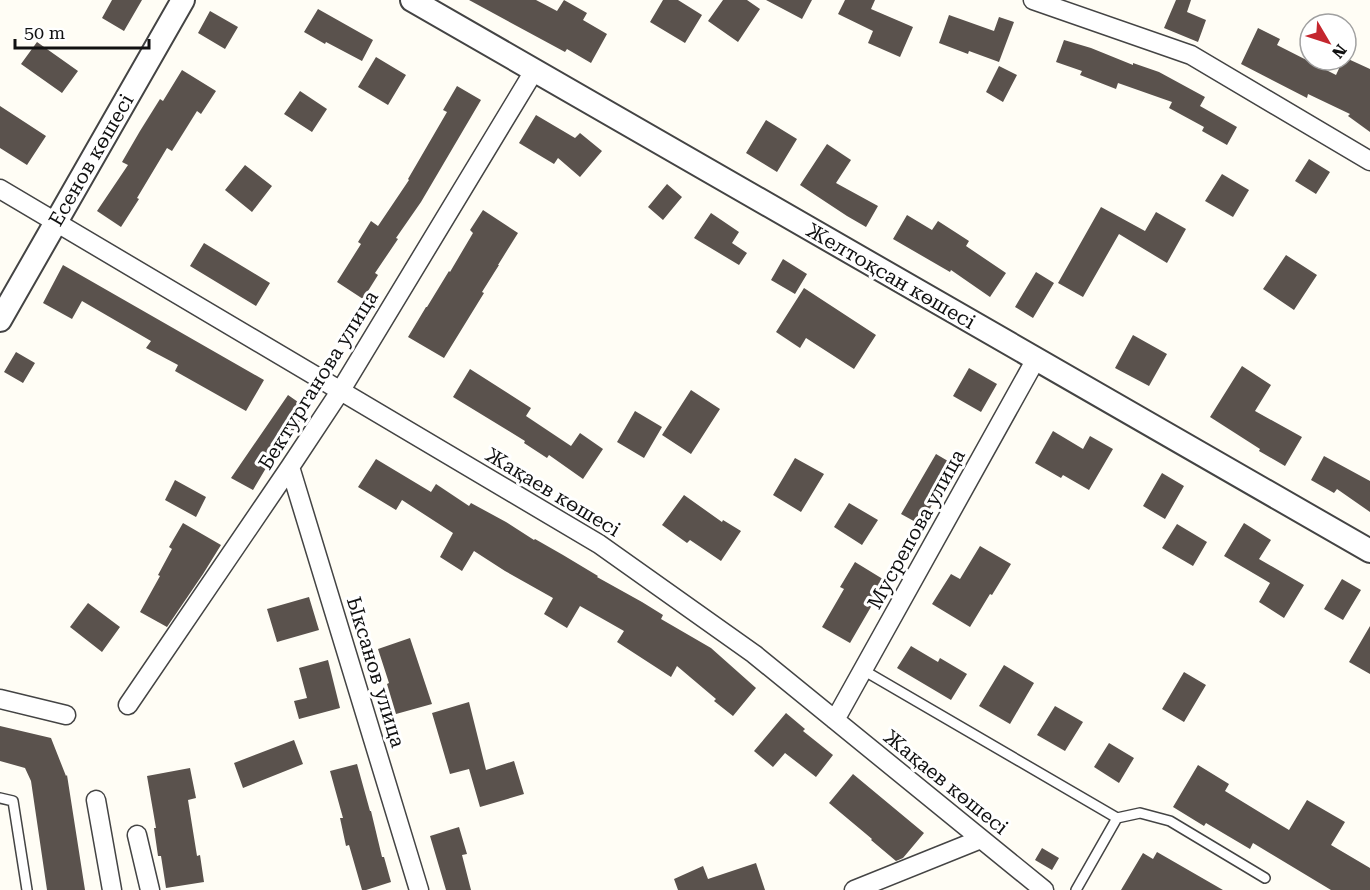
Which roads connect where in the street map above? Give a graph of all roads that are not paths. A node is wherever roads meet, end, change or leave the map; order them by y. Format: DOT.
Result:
graph roads {
  1 [pos="183,0"];
  2 [pos="412,0"];
  3 [pos="1033,0"];
  4 [pos="534,71"];
  5 [pos="1370,161"];
  6 [pos="0,189"];
  7 [pos="56,222"];
  8 [pos="0,320"];
  9 [pos="1036,359"];
  10 [pos="340,390"];
  11 [pos="290,467"];
  12 [pos="1370,551"];
  13 [pos="863,670"];
  14 [pos="0,699"];
  15 [pos="128,705"];
  16 [pos="66,715"];
  17 [pos="835,720"];
  18 [pos="0,798"];
  19 [pos="96,800"];
  20 [pos="1117,818"];
  21 [pos="137,835"];
  22 [pos="981,839"];
  23 [pos="1265,878"];
  24 [pos="27,890"];
  25 [pos="112,890"];
  26 [pos="150,890"];
  27 [pos="419,890"];
  28 [pos="854,890"];
  29 [pos="1044,890"];
  30 [pos="1076,890"];
  1 -- 7 [label="street, Есенов көшесі"];
  2 -- 4 [label="street, Желтоқсан көшесі"];
  3 -- 5 [label="street"];
  4 -- 9 [label="street, Желтоқсан көшесі"];
  4 -- 10 [label="street, Бектурганова улица"];
  6 -- 7 [label="street, Жақаев көшесі"];
  7 -- 8 [label="street, Есенов көшесі"];
  7 -- 10 [label="street, Жақаев көшесі"];
  9 -- 12 [label="street, Желтоқсан көшесі"];
  9 -- 13 [label="street, Мусрепова улица"];
  10 -- 11 [label="street, Бектурганова улица"];
  10 -- 17 [label="street, Жақаев көшесі"];
  11 -- 15 [label="street, Бектурганова улица"];
  11 -- 27 [label="street, Ыксанов улица"];
  13 -- 17 [label="street, Мусрепова улица"];
  13 -- 20 [label="lane"];
  14 -- 16 [label="street"];
  17 -- 22 [label="street, Жақаев көшесі"];
  18 -- 24 [label="lane"];
  19 -- 25 [label="street"];
  20 -- 23 [label="lane"];
  20 -- 30 [label="lane"];
  21 -- 26 [label="street"];
  22 -- 28 [label="street"];
  22 -- 29 [label="street, Жақаев көшесі"];
}
